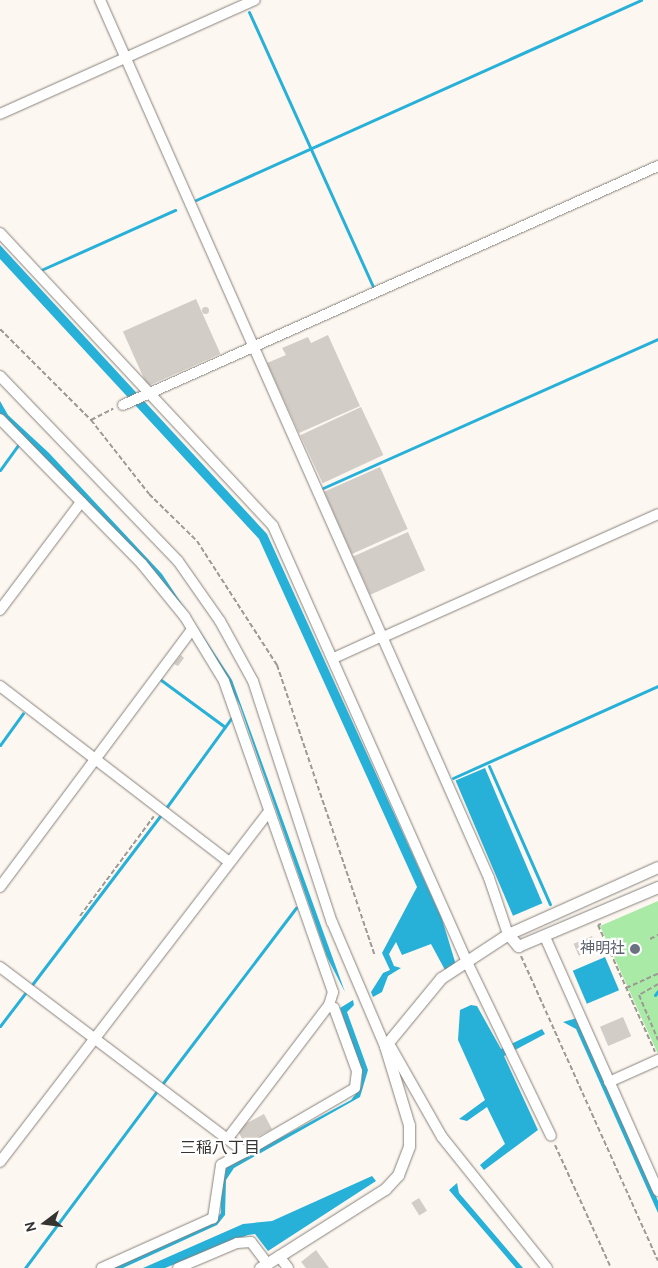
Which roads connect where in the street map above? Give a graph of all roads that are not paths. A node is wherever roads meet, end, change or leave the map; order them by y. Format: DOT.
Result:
graph roads {
  1 [pos="100,0"];
  2 [pos="256,0"];
  3 [pos="126,59"];
  4 [pos="0,114"];
  5 [pos="658,166"];
  6 [pos="0,233"];
  7 [pos="251,349"];
  8 [pos="0,376"];
  9 [pos="150,393"];
  10 [pos="123,405"];
  11 [pos="0,419"];
  12 [pos="81,502"];
  13 [pos="658,514"];
  14 [pos="0,610"];
  15 [pos="191,631"];
  16 [pos="380,637"];
  17 [pos="334,658"];
  18 [pos="0,686"];
  19 [pos="96,759"];
  20 [pos="268,811"];
  21 [pos="228,862"];
  22 [pos="658,867"];
  23 [pos="0,887"];
  24 [pos="658,887"];
  25 [pos="508,934"];
  26 [pos="545,937"];
  27 [pos="462,962"];
  28 [pos="0,966"];
  29 [pos="329,1005"];
  30 [pos="95,1038"];
  31 [pos="386,1044"];
  32 [pos="658,1059"];
  33 [pos="609,1082"];
  34 [pos="551,1136"];
  35 [pos="228,1138"];
  36 [pos="245,1152"];
  37 [pos="0,1162"];
  38 [pos="658,1192"];
  39 [pos="278,1256"];
  40 [pos="263,1266"];
  41 [pos="102,1268"];
  42 [pos="178,1268"];
  43 [pos="288,1268"];
  44 [pos="547,1268"];
  1 -- 3 [label="street"];
  2 -- 3 [label="street"];
  3 -- 4 [label="street"];
  3 -- 7 [label="street"];
  5 -- 7 [label="street"];
  6 -- 9 [label="street"];
  7 -- 9 [label="street"];
  7 -- 16 [label="street"];
  8 -- 31 [label="street"];
  9 -- 10 [label="street"];
  9 -- 17 [label="street"];
  11 -- 12 [label="street"];
  12 -- 14 [label="street"];
  12 -- 15 [label="street"];
  13 -- 16 [label="street"];
  15 -- 19 [label="street"];
  15 -- 20 [label="street"];
  16 -- 17 [label="street"];
  16 -- 25 [label="street"];
  17 -- 27 [label="street"];
  18 -- 19 [label="street"];
  19 -- 21 [label="street"];
  19 -- 23 [label="street"];
  20 -- 21 [label="street"];
  20 -- 29 [label="street"];
  21 -- 30 [label="street"];
  22 -- 25 [label="street"];
  24 -- 26 [label="street"];
  25 -- 26 [label="street"];
  25 -- 27 [label="street"];
  26 -- 33 [label="street"];
  27 -- 31 [label="street"];
  27 -- 34 [label="street"];
  28 -- 30 [label="street"];
  29 -- 35 [label="street"];
  29 -- 36 [label="street"];
  30 -- 35 [label="street"];
  30 -- 37 [label="street"];
  31 -- 39 [label="street"];
  31 -- 44 [label="street"];
  32 -- 33 [label="street"];
  33 -- 38 [label="street"];
  35 -- 36 [label="street"];
  36 -- 41 [label="street"];
  39 -- 40 [label="street"];
  39 -- 43 [label="street"];
  40 -- 42 [label="street"];
}
